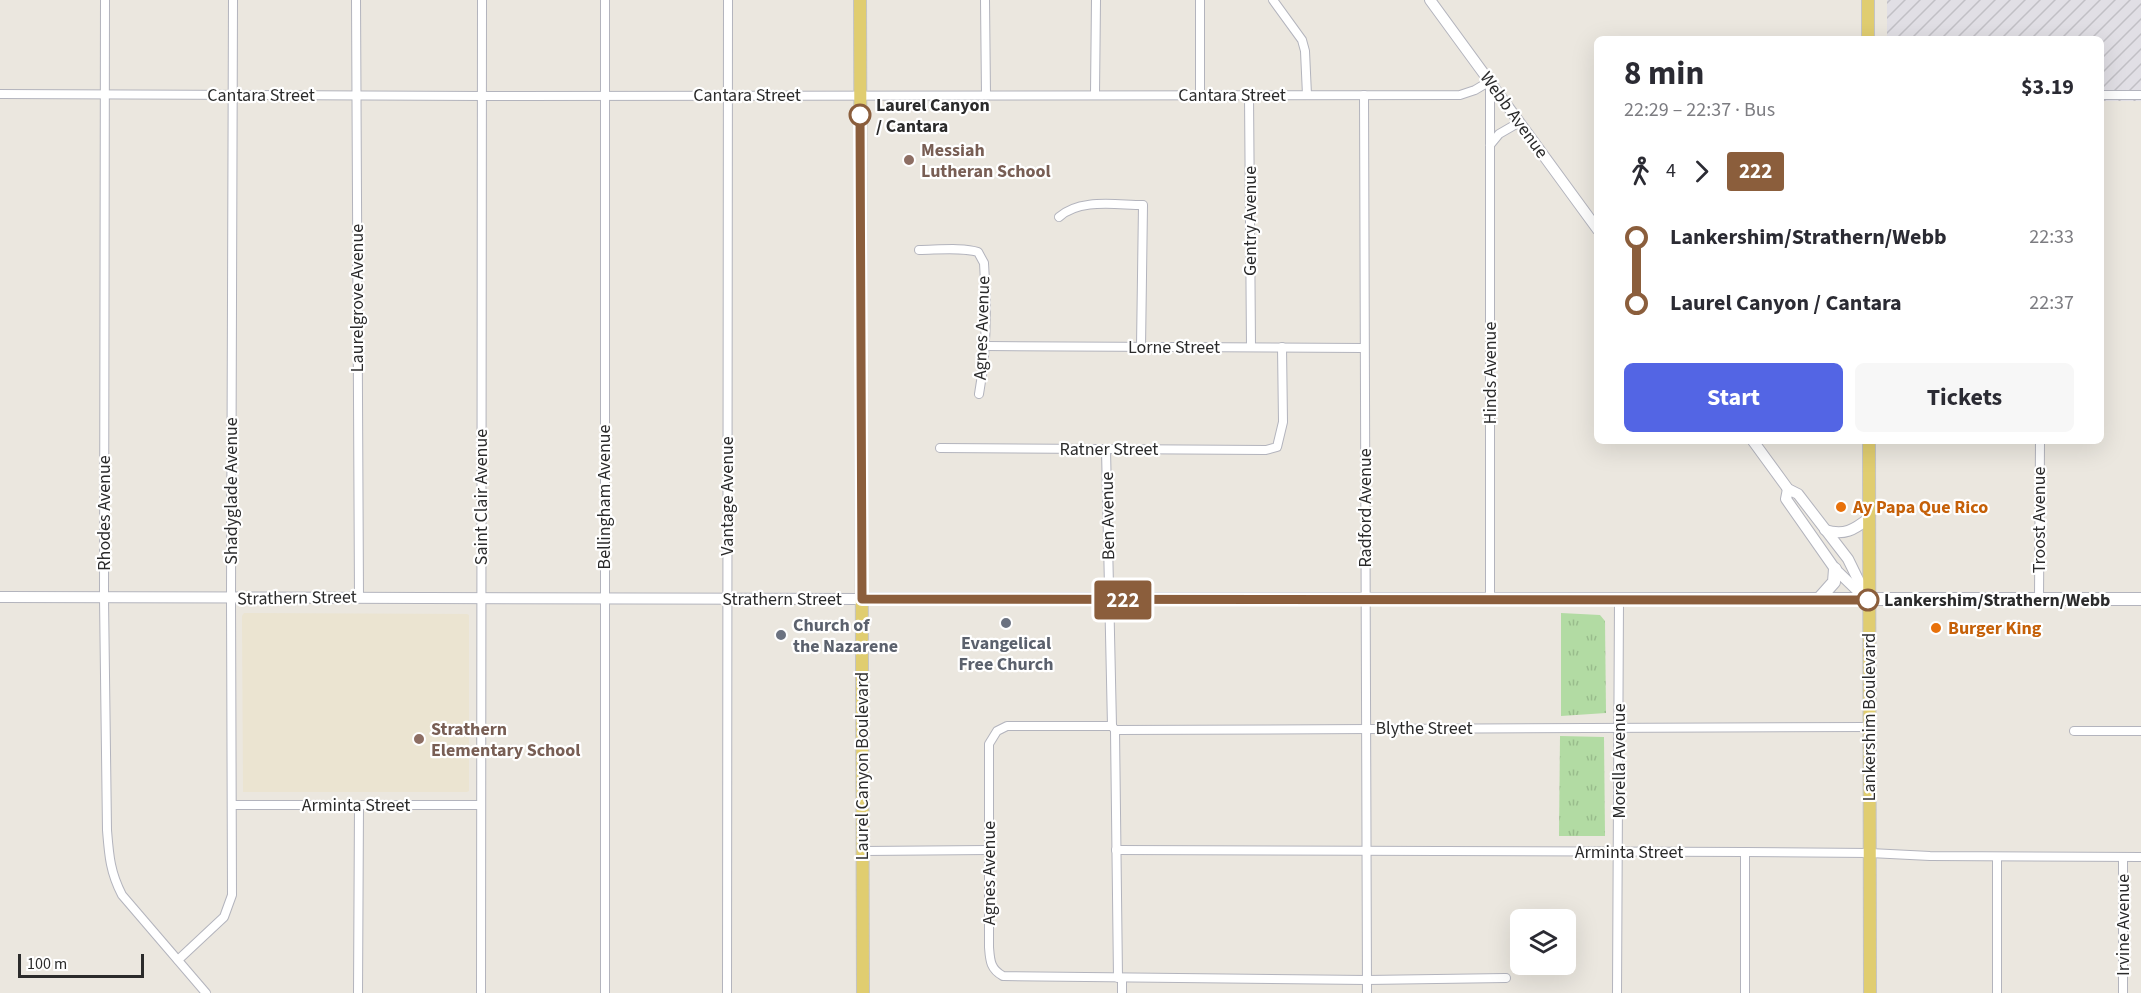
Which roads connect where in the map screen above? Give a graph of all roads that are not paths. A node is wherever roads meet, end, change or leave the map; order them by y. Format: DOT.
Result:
graph roads {
  1 [pos="105,0"];
  2 [pos="233,0"];
  3 [pos="356,0"];
  4 [pos="482,0"];
  5 [pos="605,0"];
  6 [pos="728,0"];
  7 [pos="860,0"];
  8 [pos="985,0"];
  9 [pos="1096,0"];
  10 [pos="1200,0"];
  11 [pos="1274,0"];
  12 [pos="1430,0"];
  13 [pos="1868,0"];
  14 [pos="1869,36"];
  15 [pos="1490,81"];
  16 [pos="0,94"];
  17 [pos="104,94"];
  18 [pos="1095,94"];
  19 [pos="233,95"];
  20 [pos="355,95"];
  21 [pos="728,95"];
  22 [pos="860,95"];
  23 [pos="986,95"];
  24 [pos="1200,95"];
  25 [pos="1249,95"];
  26 [pos="1306,95"];
  27 [pos="1364,95"];
  28 [pos="2104,95"];
  29 [pos="2141,95"];
  30 [pos="482,96"];
  31 [pos="605,96"];
  32 [pos="1518,123"];
  33 [pos="1490,145"];
  34 [pos="1059,217"];
  35 [pos="1594,225"];
  36 [pos="919,250"];
  37 [pos="984,346"];
  38 [pos="1141,347"];
  39 [pos="1251,347"];
  40 [pos="1282,347"];
  41 [pos="1364,348"];
  42 [pos="979,394"];
  43 [pos="1755,444"];
  44 [pos="1869,444"];
  45 [pos="2040,444"];
  46 [pos="940,448"];
  47 [pos="1106,449"];
  48 [pos="1788,489"];
  49 [pos="1869,518"];
  50 [pos="1825,530"];
  51 [pos="1835,569"];
  52 [pos="0,597"];
  53 [pos="359,597"];
  54 [pos="104,598"];
  55 [pos="231,599"];
  56 [pos="481,599"];
  57 [pos="604,599"];
  58 [pos="727,599"];
  59 [pos="862,599"];
  60 [pos="2039,599"];
  61 [pos="2141,599"];
  62 [pos="1110,600"];
  63 [pos="1366,600"];
  64 [pos="1490,600"];
  65 [pos="1619,600"];
  66 [pos="1818,600"];
  67 [pos="1868,600"];
  68 [pos="1869,727"];
  69 [pos="1113,728"];
  70 [pos="1366,728"];
  71 [pos="1618,728"];
  72 [pos="2074,731"];
  73 [pos="2141,731"];
  74 [pos="989,744"];
  75 [pos="232,805"];
  76 [pos="359,805"];
  77 [pos="480,805"];
  78 [pos="989,850"];
  79 [pos="1116,850"];
  80 [pos="863,851"];
  81 [pos="1367,852"];
  82 [pos="1619,852"];
  83 [pos="1745,852"];
  84 [pos="1870,853"];
  85 [pos="1996,857"];
  86 [pos="2123,857"];
  87 [pos="2141,857"];
  88 [pos="178,960"];
  89 [pos="1120,978"];
  90 [pos="1506,978"];
  91 [pos="1367,980"];
  92 [pos="206,993"];
  93 [pos="358,993"];
  94 [pos="481,993"];
  95 [pos="604,993"];
  96 [pos="727,993"];
  97 [pos="863,993"];
  98 [pos="1122,993"];
  99 [pos="1367,993"];
  100 [pos="1617,993"];
  101 [pos="1745,993"];
  102 [pos="1870,993"];
  103 [pos="1997,993"];
  104 [pos="2123,993"];
  1 -- 17 [label="street, Rhodes Avenue"];
  2 -- 19 [label="street, Shadyglade Avenue"];
  3 -- 20 [label="street, Laurelgrove Avenue"];
  4 -- 30 [label="street, Saint Clair Avenue"];
  5 -- 31 [label="street, Bellingham Avenue"];
  6 -- 21 [label="street, Vantage Avenue"];
  7 -- 22 [label="main road, Laurel Canyon Boulevard"];
  8 -- 23 [label="street"];
  9 -- 18 [label="street"];
  10 -- 24 [label="street"];
  11 -- 26 [label="street"];
  12 -- 15 [label="street, Webb Avenue"];
  13 -- 14 [label="main road"];
  15 -- 27 [label="street, Cantara Street"];
  15 -- 32 [label="street, Webb Avenue"];
  15 -- 33 [label="street, Hinds Avenue"];
  16 -- 17 [label="street, Cantara Street"];
  17 -- 19 [label="street, Cantara Street"];
  17 -- 54 [label="street, Rhodes Avenue"];
  18 -- 23 [label="street, Cantara Street"];
  18 -- 24 [label="street, Cantara Street"];
  19 -- 20 [label="street, Cantara Street"];
  19 -- 55 [label="street, Shadyglade Avenue"];
  20 -- 30 [label="street, Cantara Street"];
  20 -- 53 [label="street, Laurelgrove Avenue"];
  21 -- 22 [label="street, Cantara Street"];
  21 -- 31 [label="street, Cantara Street"];
  21 -- 58 [label="street, Vantage Avenue"];
  22 -- 23 [label="street, Cantara Street"];
  22 -- 59 [label="main road, Laurel Canyon Boulevard"];
  24 -- 25 [label="street, Cantara Street"];
  25 -- 26 [label="street, Cantara Street"];
  25 -- 39 [label="street, Gentry Avenue"];
  26 -- 27 [label="street, Cantara Street"];
  27 -- 41 [label="street, Radford Avenue"];
  28 -- 29 [label="street"];
  30 -- 31 [label="street, Cantara Street"];
  30 -- 56 [label="street, Saint Clair Avenue"];
  31 -- 57 [label="street, Bellingham Avenue"];
  32 -- 33 [label="street"];
  32 -- 35 [label="street, Webb Avenue"];
  33 -- 64 [label="street, Hinds Avenue"];
  34 -- 38 [label="street"];
  36 -- 37 [label="street, Agnes Avenue"];
  37 -- 38 [label="street, Lorne Street"];
  37 -- 42 [label="street, Agnes Avenue"];
  38 -- 39 [label="street, Lorne Street"];
  39 -- 40 [label="street, Lorne Street"];
  40 -- 41 [label="street, Lorne Street"];
  40 -- 47 [label="street, Ratner Street"];
  41 -- 63 [label="street, Radford Avenue"];
  43 -- 48 [label="street"];
  44 -- 49 [label="main road, Lankershim Boulevard"];
  45 -- 60 [label="street, Troost Avenue"];
  46 -- 47 [label="street, Ratner Street"];
  47 -- 62 [label="street, Ben Avenue"];
  48 -- 50 [label="street"];
  48 -- 51 [label="street"];
  49 -- 50 [label="street"];
  49 -- 67 [label="main road, Lankershim Boulevard"];
  50 -- 67 [label="street"];
  51 -- 66 [label="main road"];
  51 -- 67 [label="street"];
  52 -- 54 [label="street, Strathern Street"];
  53 -- 55 [label="street, Strathern Street"];
  53 -- 56 [label="street, Strathern Street"];
  54 -- 55 [label="street, Strathern Street"];
  54 -- 88 [label="street, Rhodes Avenue"];
  55 -- 75 [label="street, Shadyglade Avenue"];
  56 -- 57 [label="street, Strathern Street"];
  56 -- 77 [label="street, Saint Clair Avenue"];
  57 -- 58 [label="street, Strathern Street"];
  57 -- 95 [label="street, Bellingham Avenue"];
  58 -- 59 [label="street, Strathern Street"];
  58 -- 96 [label="street, Vantage Avenue"];
  59 -- 62 [label="main road, Strathern Street"];
  59 -- 80 [label="main road, Laurel Canyon Boulevard"];
  60 -- 61 [label="main road, Strathern Street"];
  60 -- 67 [label="main road, Strathern Street"];
  62 -- 63 [label="main road, Strathern Street"];
  62 -- 69 [label="street, Ben Avenue"];
  63 -- 64 [label="main road, Strathern Street"];
  63 -- 70 [label="street, Radford Avenue"];
  64 -- 65 [label="main road, Strathern Street"];
  65 -- 66 [label="main road, Strathern Street"];
  65 -- 71 [label="street, Morella Avenue"];
  66 -- 67 [label="main road, Strathern Street"];
  67 -- 68 [label="main road, Lankershim Boulevard"];
  68 -- 71 [label="street, Blythe Street"];
  68 -- 84 [label="main road, Lankershim Boulevard"];
  69 -- 70 [label="street, Blythe Street"];
  69 -- 74 [label="street, Blythe Street"];
  69 -- 79 [label="street, Ben Avenue"];
  70 -- 71 [label="street, Blythe Street"];
  70 -- 81 [label="street, Radford Avenue"];
  71 -- 82 [label="street, Morella Avenue"];
  72 -- 73 [label="street"];
  74 -- 78 [label="street, Agnes Avenue"];
  75 -- 76 [label="street, Arminta Street"];
  75 -- 88 [label="street, Shadyglade Avenue"];
  76 -- 77 [label="street, Arminta Street"];
  76 -- 93 [label="street"];
  77 -- 94 [label="street, Saint Clair Avenue"];
  78 -- 80 [label="street"];
  78 -- 89 [label="street, Agnes Avenue"];
  79 -- 81 [label="street, Arminta Street"];
  79 -- 89 [label="street, Ben Avenue"];
  80 -- 97 [label="main road, Laurel Canyon Boulevard"];
  81 -- 82 [label="street, Arminta Street"];
  81 -- 91 [label="street, Radford Avenue"];
  82 -- 83 [label="street, Arminta Street"];
  82 -- 100 [label="street, Morella Avenue"];
  83 -- 84 [label="street, Arminta Street"];
  83 -- 101 [label="street"];
  84 -- 85 [label="street, Arminta Street"];
  84 -- 102 [label="main road, Lankershim Boulevard"];
  85 -- 86 [label="street, Arminta Street"];
  85 -- 103 [label="street"];
  86 -- 87 [label="street, Arminta Street"];
  86 -- 104 [label="street, Irvine Avenue"];
  88 -- 92 [label="street, Rhodes Avenue"];
  89 -- 91 [label="street"];
  89 -- 98 [label="street, Ben Avenue"];
  90 -- 91 [label="street"];
  91 -- 99 [label="street, Radford Avenue"];
}
